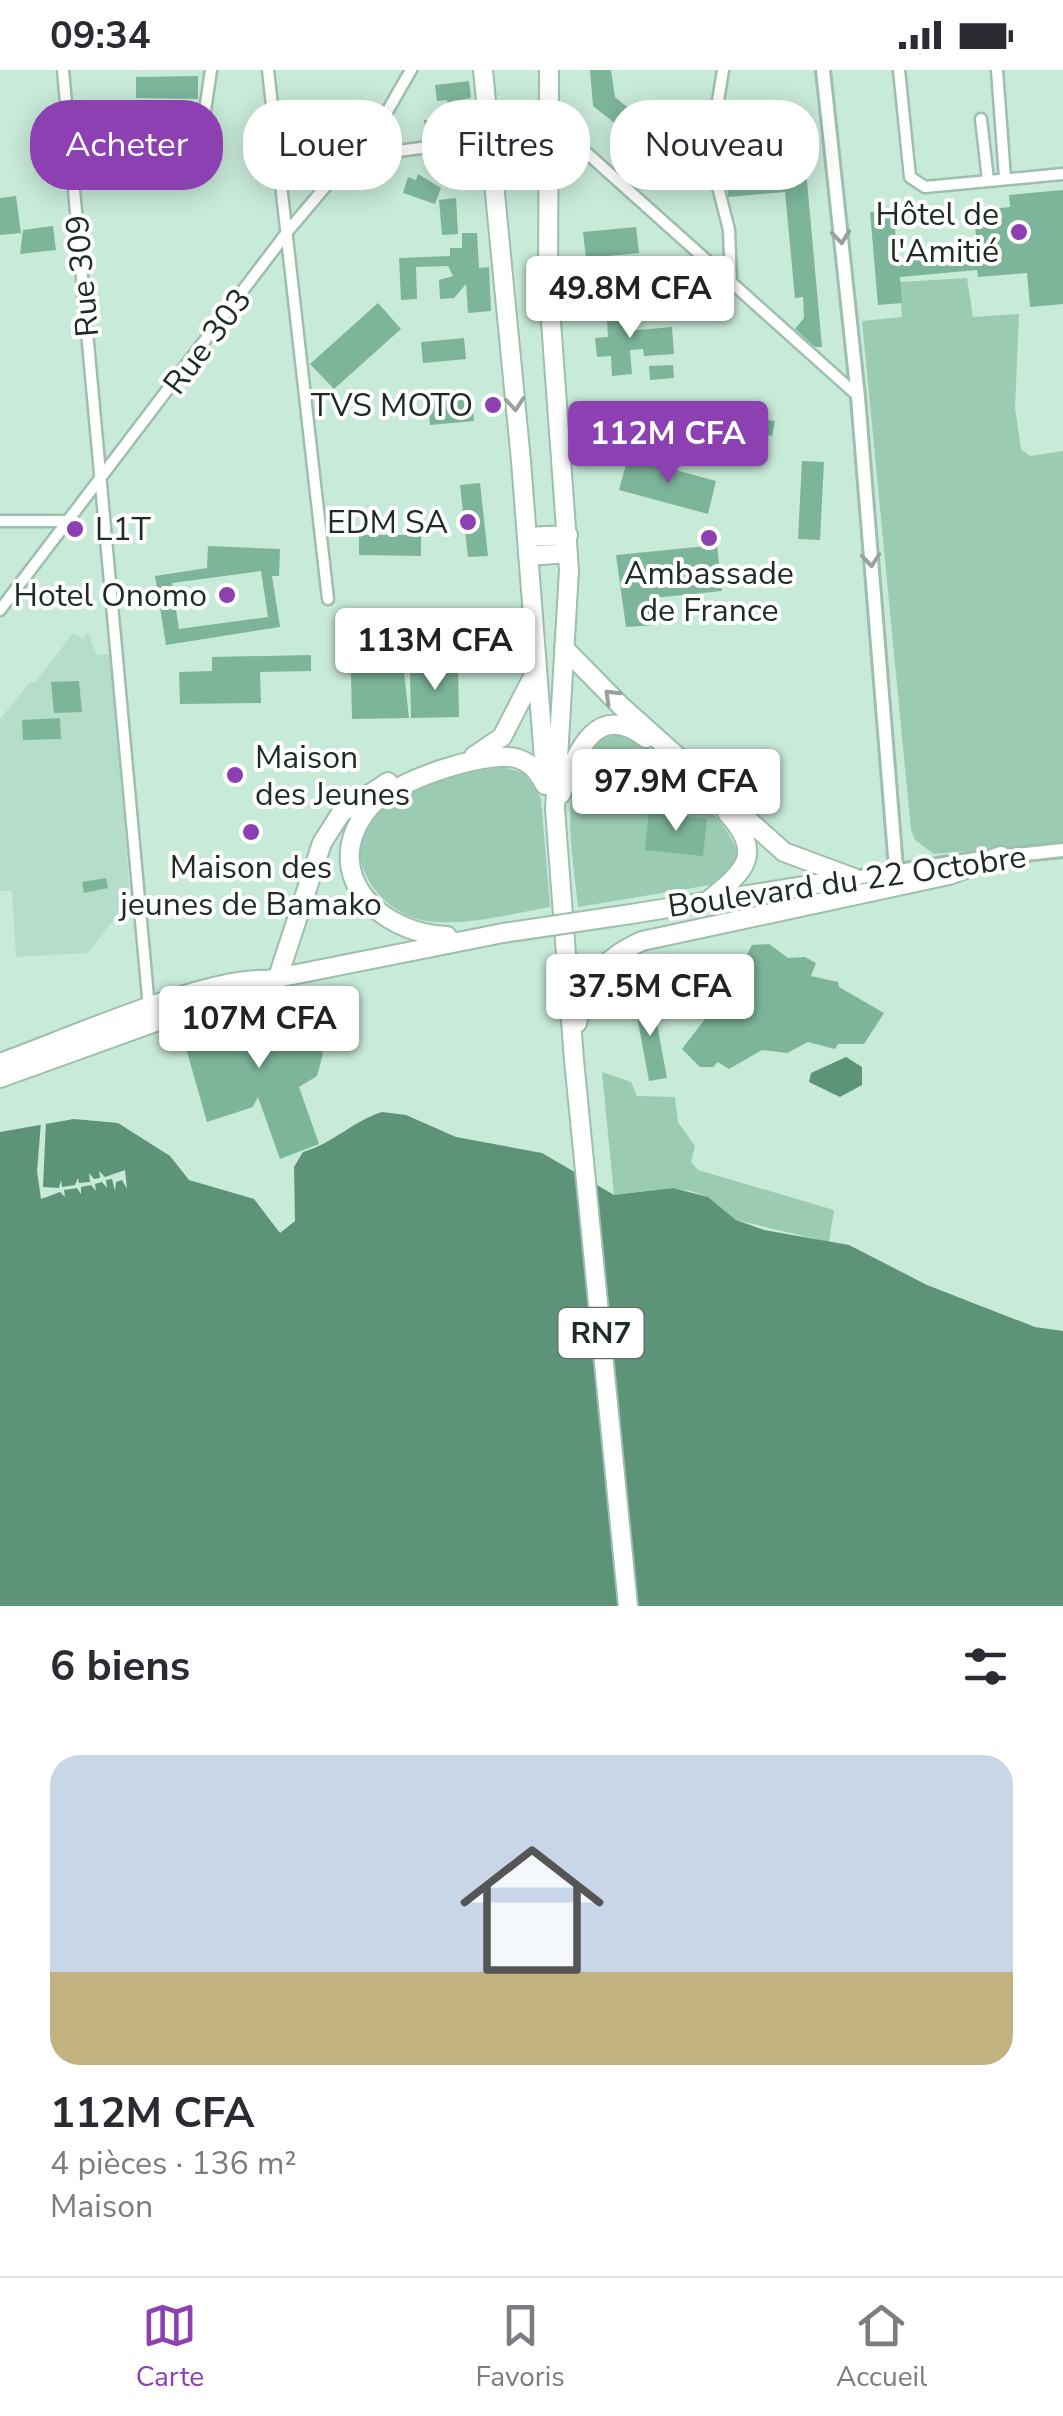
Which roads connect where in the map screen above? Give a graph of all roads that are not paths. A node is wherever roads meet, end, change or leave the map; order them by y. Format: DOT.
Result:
graph roads {
  1 [pos="63,70"];
  2 [pos="211,70"];
  3 [pos="268,70"];
  4 [pos="410,70"];
  5 [pos="483,70"];
  6 [pos="549,70"];
  7 [pos="724,70"];
  8 [pos="823,70"];
  9 [pos="899,70"];
  10 [pos="997,70"];
  11 [pos="207,100"];
  12 [pos="393,100"];
  13 [pos="486,100"];
  14 [pos="548,100"];
  15 [pos="982,119"];
  16 [pos="590,156"];
  17 [pos="1063,174"];
  18 [pos="1005,178"];
  19 [pos="988,180"];
  20 [pos="323,190"];
  21 [pos="495,190"];
  22 [pos="548,190"];
  23 [pos="288,231"];
  24 [pos="731,282"];
  25 [pos="858,396"];
  26 [pos="102,482"];
  27 [pos="0,521"];
  28 [pos="66,521"];
  29 [pos="568,544"];
  30 [pos="527,547"];
  31 [pos="328,598"];
  32 [pos="0,610"];
  33 [pos="564,648"];
  34 [pos="534,674"];
  35 [pos="546,785"];
  36 [pos="555,809"];
  37 [pos="1063,850"];
  38 [pos="1001,856"];
  39 [pos="896,868"];
  40 [pos="854,878"];
  41 [pos="708,901"];
  42 [pos="504,932"];
  43 [pos="272,979"];
  44 [pos="150,1008"];
  45 [pos="574,1051"];
  46 [pos="0,1063"];
  47 [pos="0,1078"];
  48 [pos="628,1606"];
  1 -- 26 [label="street, Rue 309"];
  2 -- 11 [label="street"];
  3 -- 23 [label="street"];
  4 -- 12 [label="street, Rue 303"];
  5 -- 13 [label="main road, RN7"];
  6 -- 14 [label="main road"];
  7 -- 24 [label="street"];
  8 -- 25 [label="street, one-way"];
  9 -- 19 [label="street"];
  10 -- 18 [label="street"];
  15 -- 19 [label="street"];
  16 -- 24 [label="street"];
  17 -- 18 [label="street"];
  18 -- 19 [label="street"];
  20 -- 23 [label="street, Rue 303"];
  21 -- 30 [label="main road, RN7, one-way"];
  22 -- 29 [label="main road"];
  23 -- 26 [label="street, Rue 303"];
  23 -- 31 [label="street"];
  24 -- 25 [label="street"];
  25 -- 39 [label="street, one-way"];
  26 -- 28 [label="street, Rue 303"];
  26 -- 44 [label="street, Rue 309"];
  27 -- 28 [label="street"];
  28 -- 32 [label="street, Rue 303"];
  29 -- 30 [label="main road"];
  29 -- 33 [label="main road"];
  30 -- 34 [label="main road, RN7"];
  33 -- 36 [label="main road"];
  40 -- 33 [label="main road, one-way"];
  34 -- 35 [label="main road, RN7"];
  34 -- 43 [label="main road"];
  35 -- 36 [label="main road, RN7"];
  35 -- 42 [label="main road"];
  36 -- 41 [label="main road"];
  36 -- 45 [label="main road, RN7"];
  37 -- 38 [label="street, Boulevard du 22 Octobre"];
  38 -- 39 [label="street, Boulevard du 22 Octobre"];
  38 -- 45 [label="main road"];
  39 -- 40 [label="street, Boulevard du 22 Octobre"];
  40 -- 41 [label="main road, Boulevard du 22 Octobre"];
  41 -- 42 [label="main road, Boulevard du 22 Octobre, bridge"];
  42 -- 43 [label="main road"];
  43 -- 44 [label="main road"];
  43 -- 47 [label="main road"];
  44 -- 46 [label="main road"];
  45 -- 48 [label="main road, RN7"];
}
